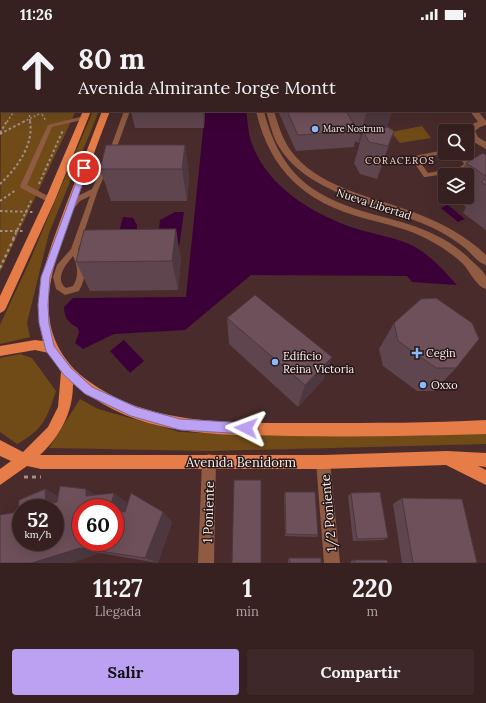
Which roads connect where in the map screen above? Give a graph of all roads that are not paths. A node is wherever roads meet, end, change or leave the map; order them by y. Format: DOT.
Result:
graph roads {
  1 [pos="183,28"];
  2 [pos="198,28"];
  3 [pos="106,112"];
  4 [pos="127,112"];
  5 [pos="260,112"];
  6 [pos="270,112"];
  7 [pos="475,112"];
  8 [pos="85,115"];
  9 [pos="484,123"];
  10 [pos="474,127"];
  11 [pos="474,141"];
  12 [pos="486,146"];
  13 [pos="438,153"];
  14 [pos="465,160"];
  15 [pos="95,190"];
  16 [pos="50,200"];
  17 [pos="69,211"];
  18 [pos="74,250"];
  19 [pos="486,261"];
  20 [pos="486,285"];
  21 [pos="0,308"];
  22 [pos="50,348"];
  23 [pos="0,351"];
  24 [pos="68,372"];
  25 [pos="486,427"];
  26 [pos="0,447"];
  27 [pos="447,458"];
  28 [pos="26,459"];
  29 [pos="486,460"];
  30 [pos="209,461"];
  31 [pos="323,462"];
  32 [pos="0,478"];
  33 [pos="486,478"];
  34 [pos="206,563"];
  35 [pos="332,563"];
  1 -- 2 [label="lane"];
  3 -- 17 [label="main road"];
  4 -- 15 [label="lane"];
  5 -- 20 [label="street, Nueva Libertad"];
  6 -- 19 [label="street, Nueva Libertad"];
  7 -- 9 [label="street"];
  8 -- 16 [label="main road"];
  8 -- 16 [label="lane"];
  9 -- 10 [label="street"];
  11 -- 12 [label="street"];
  13 -- 14 [label="lane"];
  15 -- 17 [label="lane"];
  15 -- 18 [label="lane"];
  16 -- 21 [label="main road"];
  17 -- 22 [label="main road"];
  18 -- 18 [label="lane"];
  22 -- 23 [label="main road"];
  22 -- 24 [label="main road"];
  24 -- 25 [label="main road"];
  24 -- 28 [label="main road"];
  26 -- 28 [label="main road, Avenida Benidorm"];
  27 -- 29 [label="main road, Avenida Benidorm"];
  27 -- 31 [label="main road, Avenida Benidorm"];
  27 -- 33 [label="main road"];
  28 -- 30 [label="main road, Avenida Benidorm"];
  28 -- 32 [label="main road"];
  30 -- 31 [label="main road, Avenida Benidorm"];
  30 -- 34 [label="street, 1 Poniente"];
  31 -- 35 [label="street, 1/2 Poniente"];
}
